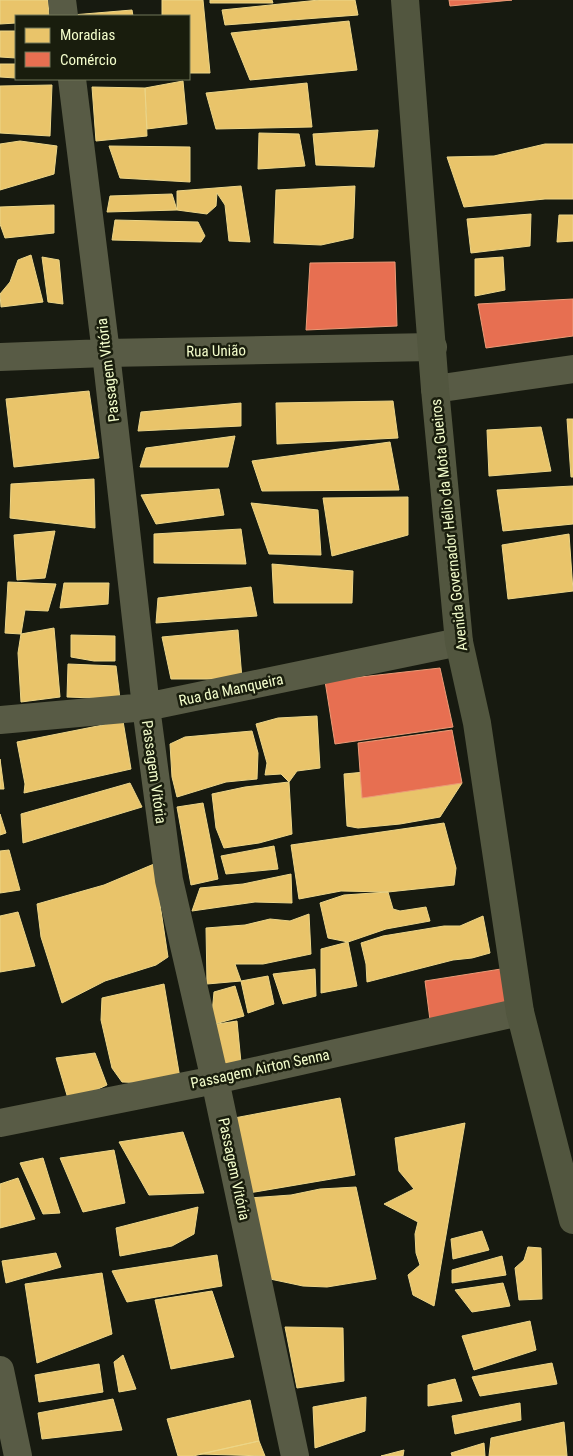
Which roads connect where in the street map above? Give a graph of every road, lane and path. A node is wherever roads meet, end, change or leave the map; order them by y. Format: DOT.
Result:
graph roads {
  1 [pos="62,0"];
  2 [pos="405,0"];
  3 [pos="64,15"];
  4 [pos="72,80"];
  5 [pos="433,347"];
  6 [pos="106,353"];
  7 [pos="0,357"];
  8 [pos="573,370"];
  9 [pos="435,389"];
  10 [pos="459,642"];
  11 [pos="146,707"];
  12 [pos="0,720"];
  13 [pos="520,1012"];
  14 [pos="215,1080"];
  15 [pos="0,1123"];
  16 [pos="573,1220"];
  17 [pos="0,1370"];
  18 [pos="18,1456"];
  19 [pos="295,1456"];
  1 -- 3 [label="street"];
  2 -- 5 [label="main road, Avenida Governador Hélio da Mota Gueiros"];
  4 -- 6 [label="street, Passagem Vitória"];
  5 -- 6 [label="street, Rua União"];
  5 -- 9 [label="main road, Avenida Governador Hélio da Mota Gueiros"];
  6 -- 7 [label="street, Rua União"];
  6 -- 11 [label="street, Passagem Vitória"];
  8 -- 9 [label="street"];
  9 -- 10 [label="main road, Avenida Governador Hélio da Mota Gueiros"];
  10 -- 11 [label="street, Rua da Manqueira"];
  10 -- 13 [label="main road, Avenida Governador Hélio da Mota Gueiros"];
  11 -- 12 [label="street, Rua da Manqueira"];
  11 -- 14 [label="street, Passagem Vitória"];
  13 -- 14 [label="street, Passagem Airton Senna"];
  13 -- 16 [label="main road, Avenida Governador Hélio da Mota Gueiros"];
  14 -- 15 [label="street, Passagem Airton Senna"];
  14 -- 19 [label="street, Passagem Vitória"];
  17 -- 18 [label="street"];
}
